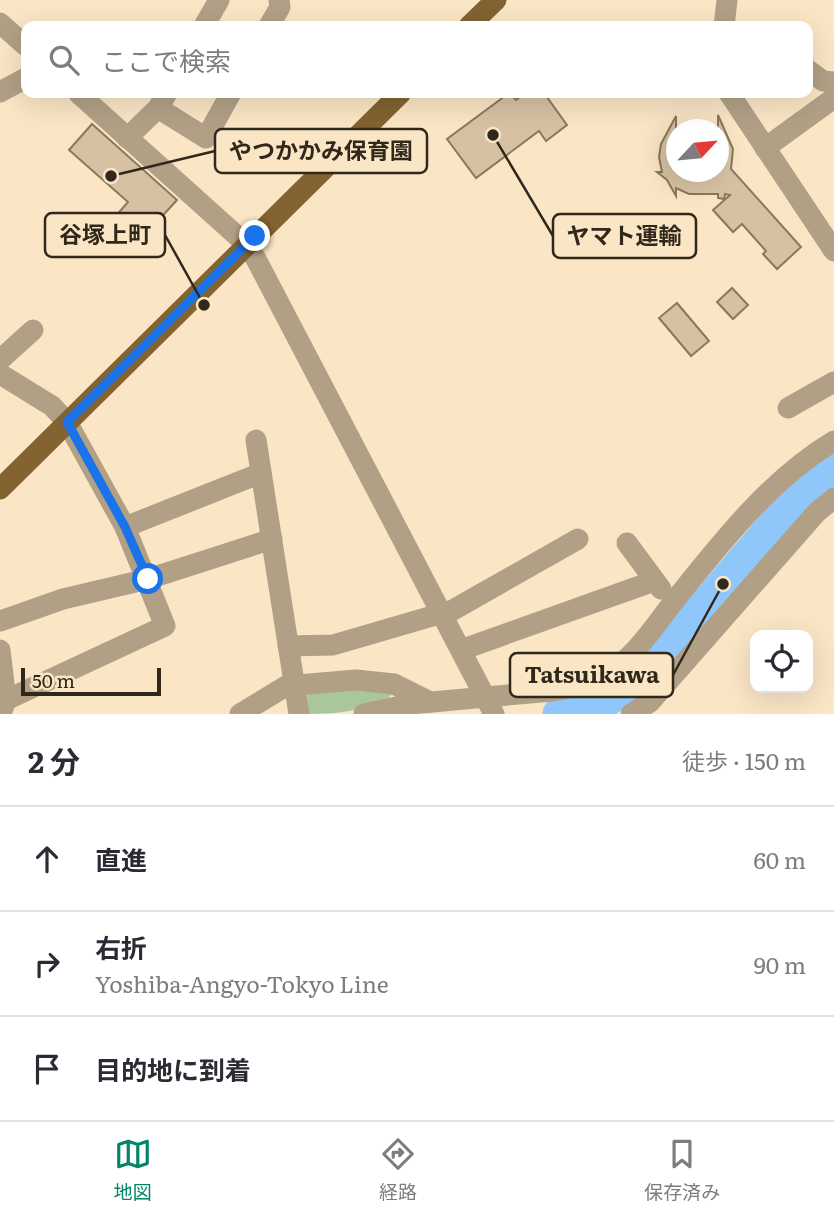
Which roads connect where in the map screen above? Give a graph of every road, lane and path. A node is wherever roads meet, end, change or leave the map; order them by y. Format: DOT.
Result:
graph roads {
  1 [pos="219,0"];
  2 [pos="279,0"];
  3 [pos="496,0"];
  4 [pos="727,0"];
  5 [pos="207,21"];
  6 [pos="272,21"];
  7 [pos="475,21"];
  8 [pos="725,21"];
  9 [pos="0,23"];
  10 [pos="21,42"];
  11 [pos="813,74"];
  12 [pos="21,81"];
  13 [pos="834,82"];
  14 [pos="0,92"];
  15 [pos="83,98"];
  16 [pos="228,98"];
  17 [pos="396,98"];
  18 [pos="732,98"];
  19 [pos="834,98"];
  20 [pos="162,101"];
  21 [pos="127,138"];
  22 [pos="765,148"];
  23 [pos="246,244"];
  24 [pos="834,251"];
  25 [pos="33,330"];
  26 [pos="0,360"];
  27 [pos="0,373"];
  28 [pos="834,382"];
  29 [pos="788,408"];
  30 [pos="67,422"];
  31 [pos="256,440"];
  32 [pos="834,441"];
  33 [pos="261,473"];
  34 [pos="0,489"];
  35 [pos="834,498"];
  36 [pos="125,527"];
  37 [pos="272,539"];
  38 [pos="578,539"];
  39 [pos="627,543"];
  40 [pos="148,579"];
  41 [pos="654,580"];
  42 [pos="672,604"];
  43 [pos="442,614"];
  44 [pos="0,621"];
  45 [pos="288,646"];
  46 [pos="0,650"];
  47 [pos="461,650"];
  48 [pos="295,685"];
  49 [pos="430,702"];
  50 [pos="489,704"];
  51 [pos="4,707"];
  52 [pos="240,714"];
  53 [pos="299,714"];
  54 [pos="364,714"];
  55 [pos="631,714"];
  1 -- 5 [label="street"];
  2 -- 6 [label="street"];
  3 -- 7 [label="main road"];
  4 -- 8 [label="street"];
  9 -- 10 [label="street"];
  11 -- 13 [label="street"];
  12 -- 14 [label="street"];
  15 -- 21 [label="street"];
  16 -- 20 [label="street"];
  17 -- 23 [label="main road"];
  18 -- 22 [label="street"];
  19 -- 22 [label="street"];
  20 -- 21 [label="street"];
  21 -- 23 [label="street"];
  22 -- 24 [label="street"];
  23 -- 30 [label="main road"];
  23 -- 43 [label="street"];
  25 -- 26 [label="street"];
  27 -- 30 [label="street"];
  28 -- 29 [label="street"];
  30 -- 34 [label="main road"];
  30 -- 36 [label="street"];
  31 -- 33 [label="street"];
  32 -- 42 [label="street"];
  33 -- 36 [label="street"];
  33 -- 37 [label="street"];
  35 -- 55 [label="street"];
  36 -- 40 [label="street"];
  37 -- 40 [label="street"];
  37 -- 45 [label="street"];
  38 -- 43 [label="street"];
  39 -- 41 [label="street"];
  40 -- 44 [label="street"];
  40 -- 51 [label="street"];
  41 -- 42 [label="street"];
  41 -- 47 [label="street"];
  42 -- 50 [label="street"];
  43 -- 45 [label="street"];
  43 -- 47 [label="street"];
  45 -- 48 [label="street"];
  46 -- 51 [label="street"];
  47 -- 50 [label="street"];
  48 -- 49 [label="street"];
  48 -- 52 [label="street"];
  48 -- 53 [label="street"];
  49 -- 50 [label="street"];
  49 -- 54 [label="street"];
}
